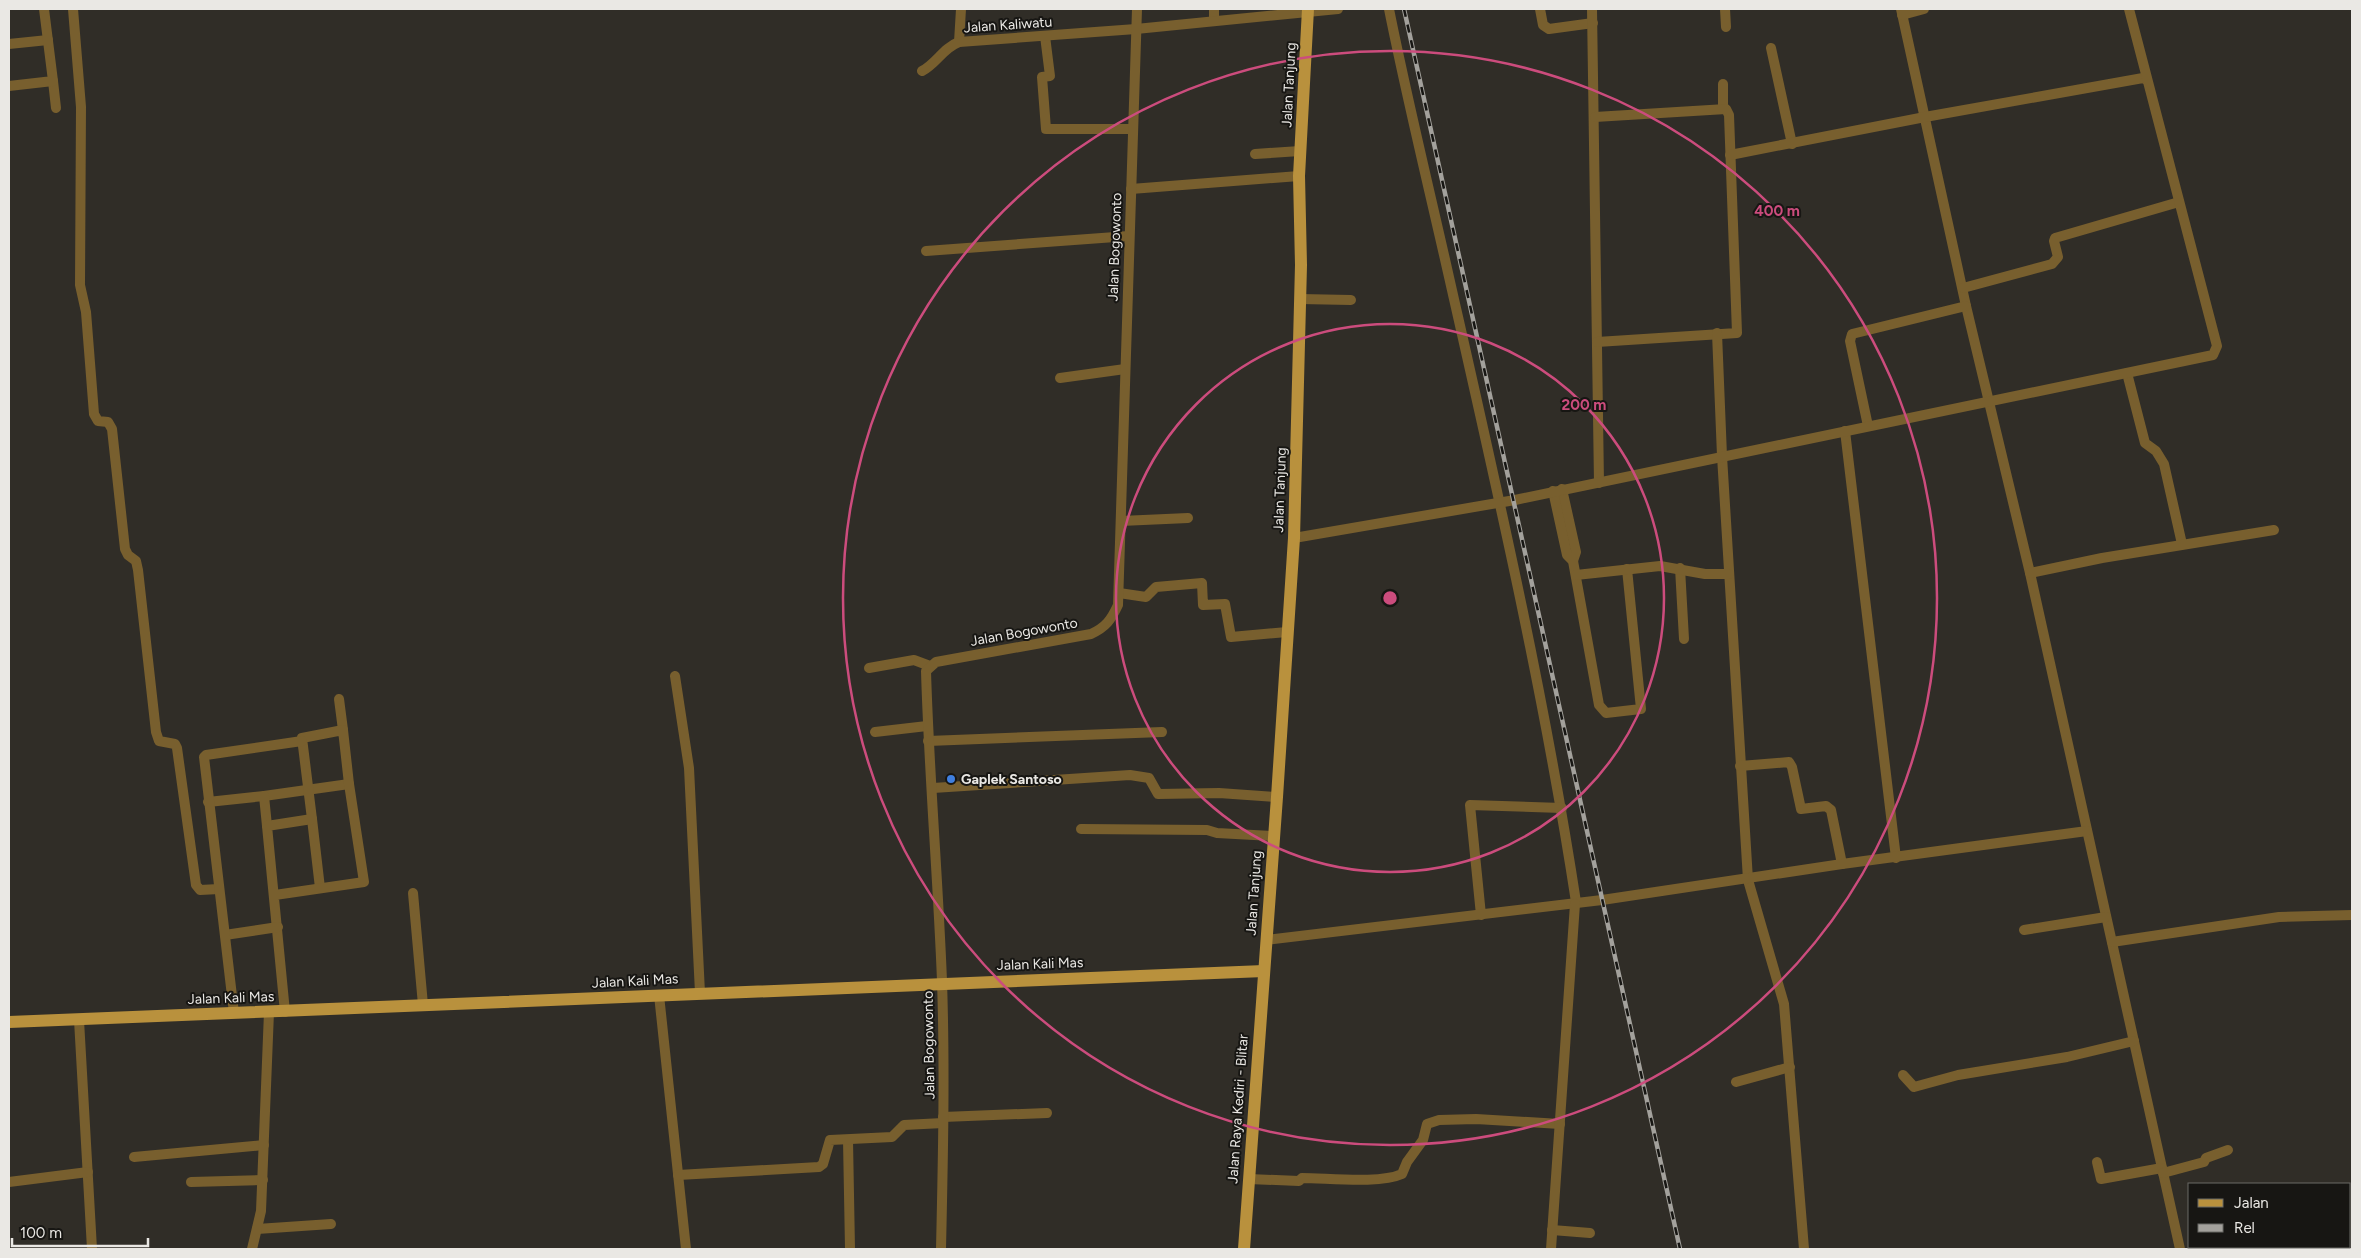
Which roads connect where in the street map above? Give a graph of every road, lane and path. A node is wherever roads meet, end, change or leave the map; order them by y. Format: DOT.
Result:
graph roads {
  1 [pos="44,9"];
  2 [pos="72,9"];
  3 [pos="960,9"];
  4 [pos="1137,9"];
  5 [pos="1214,9"];
  6 [pos="1338,9"];
  7 [pos="1389,9"];
  8 [pos="1540,9"];
  9 [pos="1592,9"];
  10 [pos="1725,9"];
  11 [pos="1924,9"];
  12 [pos="2129,9"];
  13 [pos="1307,11"];
  14 [pos="1902,12"];
  15 [pos="1214,22"];
  16 [pos="1593,23"];
  17 [pos="1726,27"];
  18 [pos="1136,29"];
  19 [pos="1045,36"];
  20 [pos="48,40"];
  21 [pos="959,42"];
  22 [pos="9,44"];
  23 [pos="1771,48"];
  24 [pos="922,71"];
  25 [pos="2147,80"];
  26 [pos="53,81"];
  27 [pos="1723,84"];
  28 [pos="9,86"];
  29 [pos="56,108"];
  30 [pos="1723,108"];
  31 [pos="1595,117"];
  32 [pos="1925,117"];
  33 [pos="1133,129"];
  34 [pos="1792,144"];
  35 [pos="1300,151"];
  36 [pos="1255,154"];
  37 [pos="1730,155"];
  38 [pos="1299,176"];
  39 [pos="1131,190"];
  40 [pos="2180,202"];
  41 [pos="1129,236"];
  42 [pos="926,251"];
  43 [pos="1962,288"];
  44 [pos="1300,299"];
  45 [pos="1351,300"];
  46 [pos="1966,306"];
  47 [pos="1717,333"];
  48 [pos="1597,342"];
  49 [pos="1125,369"];
  50 [pos="2127,373"];
  51 [pos="1060,378"];
  52 [pos="1989,402"];
  53 [pos="1868,426"];
  54 [pos="1845,431"];
  55 [pos="1722,456"];
  56 [pos="1599,483"];
  57 [pos="1558,490"];
  58 [pos="1499,503"];
  59 [pos="1188,518"];
  60 [pos="1121,521"];
  61 [pos="2274,530"];
  62 [pos="1294,538"];
  63 [pos="2182,544"];
  64 [pos="1680,568"];
  65 [pos="1627,569"];
  66 [pos="2030,573"];
  67 [pos="1729,574"];
  68 [pos="1576,575"];
  69 [pos="1119,593"];
  70 [pos="1287,632"];
  71 [pos="1684,638"];
  72 [pos="930,666"];
  73 [pos="869,668"];
  74 [pos="675,676"];
  75 [pos="339,699"];
  76 [pos="928,726"];
  77 [pos="343,730"];
  78 [pos="875,732"];
  79 [pos="1162,732"];
  80 [pos="302,741"];
  81 [pos="928,741"];
  82 [pos="1740,766"];
  83 [pos="348,784"];
  84 [pos="308,788"];
  85 [pos="932,788"];
  86 [pos="264,796"];
  87 [pos="1277,797"];
  88 [pos="208,802"];
  89 [pos="1562,808"];
  90 [pos="312,819"];
  91 [pos="267,826"];
  92 [pos="1081,829"];
  93 [pos="2087,831"];
  94 [pos="1274,836"];
  95 [pos="1896,858"];
  96 [pos="1842,864"];
  97 [pos="1748,880"];
  98 [pos="320,888"];
  99 [pos="219,889"];
  100 [pos="413,892"];
  101 [pos="274,895"];
  102 [pos="1576,903"];
  103 [pos="1481,915"];
  104 [pos="2352,915"];
  105 [pos="2106,917"];
  106 [pos="278,927"];
  107 [pos="2024,930"];
  108 [pos="225,935"];
  109 [pos="1266,940"];
  110 [pos="2112,942"];
  111 [pos="1264,971"];
  112 [pos="942,983"];
  113 [pos="700,993"];
  114 [pos="659,995"];
  115 [pos="422,1005"];
  116 [pos="269,1012"];
  117 [pos="285,1012"];
  118 [pos="234,1013"];
  119 [pos="79,1020"];
  120 [pos="9,1022"];
  121 [pos="2134,1041"];
  122 [pos="1790,1066"];
  123 [pos="1903,1075"];
  124 [pos="1736,1082"];
  125 [pos="1047,1113"];
  126 [pos="943,1120"];
  127 [pos="1560,1124"];
  128 [pos="848,1140"];
  129 [pos="264,1145"];
  130 [pos="2228,1150"];
  131 [pos="134,1157"];
  132 [pos="2097,1162"];
  133 [pos="2163,1171"];
  134 [pos="88,1172"];
  135 [pos="678,1175"];
  136 [pos="1249,1178"];
  137 [pos="263,1180"];
  138 [pos="9,1182"];
  139 [pos="191,1182"];
  140 [pos="331,1224"];
  141 [pos="257,1229"];
  142 [pos="1552,1230"];
  143 [pos="1590,1233"];
  144 [pos="92,1249"];
  145 [pos="252,1249"];
  146 [pos="686,1249"];
  147 [pos="850,1249"];
  148 [pos="941,1249"];
  149 [pos="1244,1249"];
  150 [pos="1551,1249"];
  151 [pos="1804,1249"];
  152 [pos="2180,1249"];
  1 -- 20 [label="street"];
  2 -- 99 [label="street"];
  3 -- 21 [label="street"];
  4 -- 18 [label="street, Jalan Bogowonto"];
  5 -- 15 [label="street"];
  6 -- 13 [label="street"];
  7 -- 58 [label="street"];
  8 -- 16 [label="street"];
  9 -- 16 [label="street"];
  10 -- 17 [label="street"];
  11 -- 14 [label="street"];
  12 -- 25 [label="street"];
  13 -- 15 [label="street"];
  13 -- 35 [label="main road, Jalan Tanjung"];
  14 -- 32 [label="street"];
  15 -- 18 [label="street"];
  16 -- 31 [label="street"];
  18 -- 19 [label="street, Jalan Kaliwatu"];
  18 -- 33 [label="street, Jalan Bogowonto"];
  19 -- 21 [label="street, Jalan Kaliwatu"];
  19 -- 33 [label="street"];
  20 -- 22 [label="street"];
  20 -- 26 [label="street"];
  21 -- 24 [label="street, Jalan Kaliwatu"];
  23 -- 34 [label="street"];
  25 -- 32 [label="street"];
  25 -- 40 [label="street"];
  26 -- 28 [label="street"];
  26 -- 29 [label="street"];
  27 -- 30 [label="street"];
  30 -- 31 [label="street"];
  30 -- 37 [label="street"];
  31 -- 48 [label="street"];
  32 -- 34 [label="street"];
  32 -- 43 [label="street"];
  33 -- 39 [label="street, Jalan Bogowonto"];
  34 -- 37 [label="street"];
  35 -- 36 [label="street"];
  35 -- 38 [label="main road, Jalan Tanjung"];
  37 -- 47 [label="street"];
  38 -- 39 [label="street"];
  38 -- 44 [label="main road, Jalan Tanjung"];
  39 -- 41 [label="street, Jalan Bogowonto"];
  40 -- 43 [label="street"];
  40 -- 50 [label="street"];
  41 -- 42 [label="street"];
  41 -- 49 [label="street, Jalan Bogowonto"];
  43 -- 46 [label="street"];
  44 -- 45 [label="street"];
  44 -- 62 [label="main road, Jalan Tanjung"];
  46 -- 52 [label="street"];
  46 -- 53 [label="street"];
  47 -- 48 [label="street"];
  47 -- 55 [label="street"];
  48 -- 56 [label="street"];
  49 -- 51 [label="street"];
  49 -- 60 [label="street, Jalan Bogowonto"];
  50 -- 52 [label="street"];
  50 -- 63 [label="street"];
  52 -- 53 [label="street"];
  52 -- 66 [label="street"];
  53 -- 54 [label="street"];
  54 -- 55 [label="street"];
  54 -- 95 [label="street"];
  55 -- 56 [label="street"];
  55 -- 67 [label="street"];
  56 -- 57 [label="street"];
  57 -- 58 [label="street"];
  57 -- 68 [label="street"];
  58 -- 62 [label="street"];
  58 -- 89 [label="street"];
  59 -- 60 [label="street"];
  60 -- 69 [label="street, Jalan Bogowonto"];
  61 -- 63 [label="street"];
  62 -- 70 [label="main road, Jalan Tanjung"];
  63 -- 66 [label="street"];
  64 -- 65 [label="street"];
  64 -- 67 [label="street"];
  64 -- 71 [label="street"];
  65 -- 68 [label="street"];
  65 -- 68 [label="street"];
  66 -- 93 [label="street"];
  67 -- 82 [label="street"];
  69 -- 70 [label="street"];
  69 -- 72 [label="street, Jalan Bogowonto"];
  70 -- 87 [label="main road, Jalan Tanjung"];
  72 -- 73 [label="street"];
  72 -- 76 [label="street, Jalan Bogowonto"];
  74 -- 113 [label="street"];
  75 -- 77 [label="street"];
  76 -- 78 [label="street"];
  76 -- 81 [label="street, Jalan Bogowonto"];
  77 -- 80 [label="street"];
  77 -- 83 [label="street"];
  79 -- 81 [label="street"];
  80 -- 84 [label="street"];
  80 -- 88 [label="street"];
  81 -- 85 [label="street, Jalan Bogowonto"];
  82 -- 96 [label="street"];
  82 -- 97 [label="street"];
  83 -- 84 [label="street"];
  83 -- 98 [label="street"];
  84 -- 86 [label="street"];
  84 -- 90 [label="street"];
  85 -- 87 [label="street"];
  85 -- 112 [label="street, Jalan Bogowonto"];
  86 -- 88 [label="street"];
  86 -- 91 [label="street"];
  87 -- 94 [label="main road, Jalan Tanjung"];
  88 -- 99 [label="street"];
  89 -- 102 [label="street"];
  89 -- 103 [label="street"];
  90 -- 91 [label="street"];
  90 -- 98 [label="street"];
  91 -- 101 [label="street"];
  92 -- 94 [label="street"];
  93 -- 95 [label="street"];
  93 -- 105 [label="street"];
  94 -- 109 [label="main road, Jalan Tanjung"];
  95 -- 96 [label="street"];
  96 -- 97 [label="street"];
  97 -- 102 [label="street"];
  97 -- 122 [label="street"];
  98 -- 101 [label="street"];
  99 -- 108 [label="street"];
  100 -- 115 [label="street"];
  101 -- 106 [label="street"];
  102 -- 103 [label="street"];
  102 -- 127 [label="street"];
  103 -- 109 [label="street"];
  104 -- 110 [label="street"];
  105 -- 107 [label="street"];
  105 -- 110 [label="street"];
  106 -- 108 [label="street"];
  106 -- 117 [label="street"];
  108 -- 118 [label="street"];
  109 -- 111 [label="main road, Jalan Tanjung"];
  110 -- 121 [label="street"];
  111 -- 112 [label="main road, Jalan Kali Mas"];
  111 -- 136 [label="main road, Jalan Raya Kediri - Blitar"];
  112 -- 113 [label="main road, Jalan Kali Mas"];
  112 -- 126 [label="street, Jalan Bogowonto"];
  113 -- 114 [label="main road, Jalan Kali Mas"];
  114 -- 115 [label="main road, Jalan Kali Mas"];
  114 -- 135 [label="street"];
  115 -- 117 [label="main road, Jalan Kali Mas"];
  116 -- 117 [label="main road, Jalan Kali Mas"];
  116 -- 118 [label="main road, Jalan Kali Mas"];
  116 -- 129 [label="street"];
  118 -- 119 [label="main road, Jalan Kali Mas"];
  119 -- 120 [label="main road, Jalan Kali Mas"];
  119 -- 134 [label="street"];
  121 -- 123 [label="street"];
  121 -- 133 [label="street"];
  122 -- 124 [label="street"];
  122 -- 151 [label="street"];
  125 -- 126 [label="street"];
  126 -- 128 [label="street"];
  126 -- 148 [label="street, Jalan Bogowonto"];
  127 -- 136 [label="street"];
  127 -- 142 [label="street"];
  128 -- 135 [label="street"];
  128 -- 147 [label="street"];
  129 -- 131 [label="street"];
  129 -- 137 [label="street"];
  130 -- 133 [label="street"];
  132 -- 133 [label="street"];
  133 -- 152 [label="street"];
  134 -- 138 [label="street"];
  134 -- 144 [label="street"];
  135 -- 146 [label="street"];
  136 -- 149 [label="main road, Jalan Raya Kediri - Blitar"];
  137 -- 139 [label="street"];
  137 -- 141 [label="street"];
  140 -- 141 [label="street"];
  141 -- 145 [label="street"];
  142 -- 143 [label="street"];
  142 -- 150 [label="street"];
}
